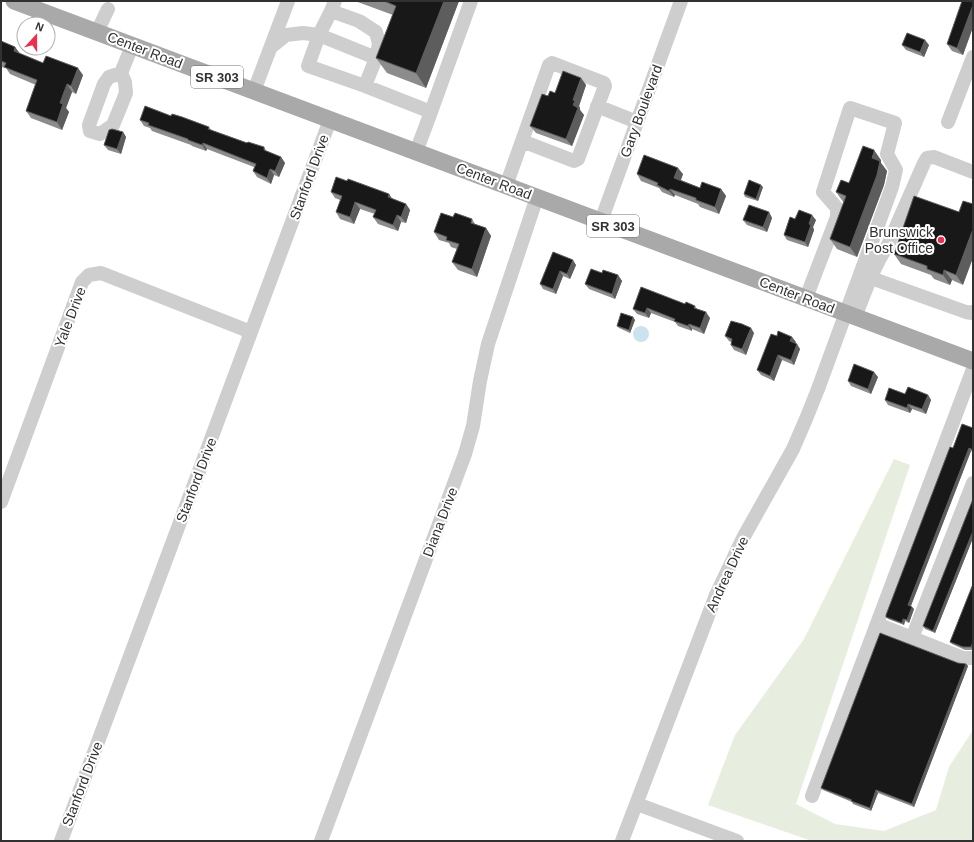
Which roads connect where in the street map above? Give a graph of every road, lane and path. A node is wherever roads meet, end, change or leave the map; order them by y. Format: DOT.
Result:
graph roads {
  1 [pos="14,1"];
  2 [pos="288,1"];
  3 [pos="471,1"];
  4 [pos="681,1"];
  5 [pos="333,6"];
  6 [pos="108,9"];
  7 [pos="97,32"];
  8 [pos="319,35"];
  9 [pos="132,46"];
  10 [pos="271,47"];
  11 [pos="376,58"];
  12 [pos="972,63"];
  13 [pos="121,73"];
  14 [pos="365,86"];
  15 [pos="254,91"];
  16 [pos="598,106"];
  17 [pos="430,112"];
  18 [pos="330,120"];
  19 [pos="637,122"];
  20 [pos="948,122"];
  21 [pos="522,141"];
  22 [pos="416,152"];
  23 [pos="973,172"];
  24 [pos="506,186"];
  25 [pos="537,197"];
  26 [pos="600,221"];
  27 [pos="871,278"];
  28 [pos="806,298"];
  29 [pos="973,312"];
  30 [pos="850,315"];
  31 [pos="251,332"];
  32 [pos="973,361"];
  33 [pos="973,369"];
  34 [pos="973,483"];
  35 [pos="1,502"];
  36 [pos="877,624"];
  37 [pos="912,638"];
  38 [pos="973,658"];
  39 [pos="812,796"];
  40 [pos="637,804"];
  41 [pos="61,841"];
  42 [pos="320,841"];
  43 [pos="622,841"];
  44 [pos="738,841"];
  1 -- 7 [label="main road, Center Road / SR 303"];
  2 -- 10 [label="street"];
  3 -- 17 [label="street"];
  4 -- 19 [label="street, Gary Boulevard"];
  5 -- 8 [label="street"];
  5 -- 11 [label="street"];
  6 -- 7 [label="street"];
  7 -- 9 [label="main road, Center Road / SR 303"];
  8 -- 10 [label="street"];
  8 -- 11 [label="street"];
  8 -- 14 [label="street"];
  9 -- 13 [label="street"];
  9 -- 15 [label="main road, Center Road / SR 303"];
  10 -- 15 [label="street"];
  11 -- 14 [label="street"];
  12 -- 20 [label="street"];
  14 -- 17 [label="street"];
  15 -- 18 [label="main road, Center Road / SR 303"];
  16 -- 19 [label="street"];
  16 -- 21 [label="street"];
  16 -- 21 [label="street"];
  17 -- 22 [label="street"];
  18 -- 22 [label="main road, Center Road / SR 303"];
  18 -- 31 [label="street, Stanford Drive"];
  19 -- 26 [label="street, Gary Boulevard"];
  21 -- 24 [label="street"];
  22 -- 24 [label="main road, Center Road / SR 303"];
  23 -- 27 [label="street"];
  24 -- 25 [label="main road, Center Road / SR 303"];
  25 -- 26 [label="main road, Center Road / SR 303"];
  25 -- 42 [label="street, Diana Drive"];
  26 -- 28 [label="main road, Center Road / SR 303"];
  27 -- 29 [label="street"];
  27 -- 30 [label="street"];
  28 -- 30 [label="main road, Center Road / SR 303"];
  28 -- 30 [label="street"];
  30 -- 32 [label="main road, Center Road / SR 303"];
  30 -- 40 [label="street, Andrea Drive"];
  31 -- 35 [label="street, Yale Drive"];
  31 -- 41 [label="street, Stanford Drive"];
  33 -- 36 [label="street"];
  34 -- 37 [label="street"];
  36 -- 37 [label="street"];
  36 -- 39 [label="street"];
  37 -- 38 [label="street"];
  40 -- 43 [label="street, Andrea Drive"];
  40 -- 44 [label="street"];
}
